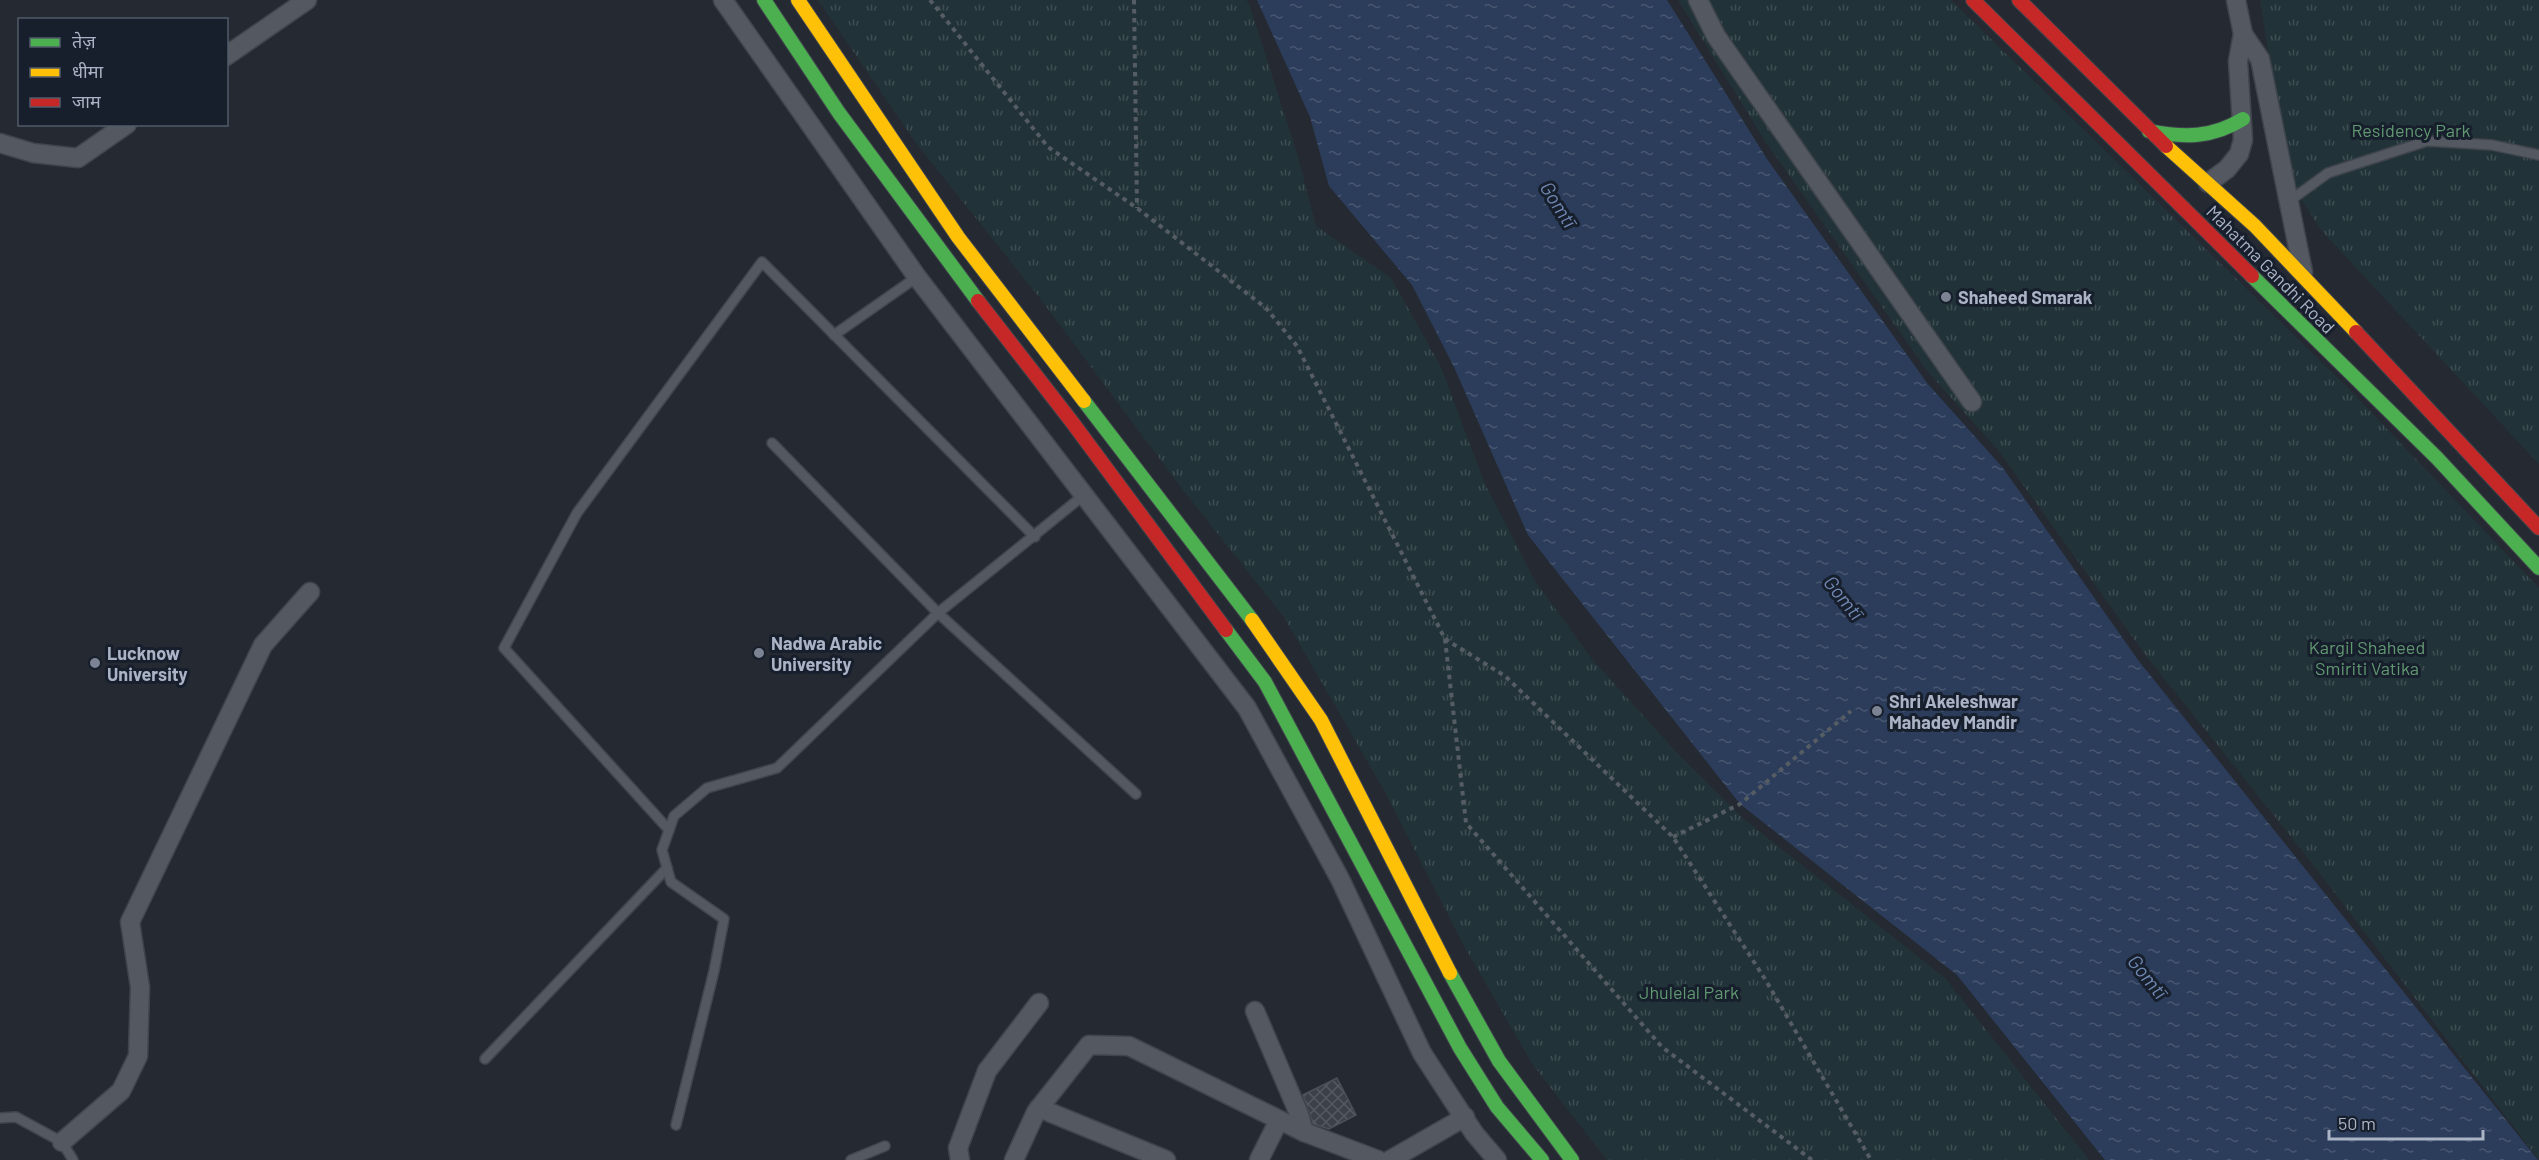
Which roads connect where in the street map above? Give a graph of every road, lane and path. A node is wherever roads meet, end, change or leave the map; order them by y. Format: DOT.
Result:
graph roads {
  1 [pos="307,0"];
  2 [pos="723,0"];
  3 [pos="764,0"];
  4 [pos="798,0"];
  5 [pos="930,0"];
  6 [pos="1134,0"];
  7 [pos="1698,0"];
  8 [pos="1973,0"];
  9 [pos="2019,0"];
  10 [pos="2236,0"];
  11 [pos="2243,34"];
  12 [pos="228,55"];
  13 [pos="2242,119"];
  14 [pos="124,126"];
  15 [pos="2149,131"];
  16 [pos="0,142"];
  17 [pos="2539,155"];
  18 [pos="2208,183"];
  19 [pos="2288,202"];
  20 [pos="1137,208"];
  21 [pos="2304,276"];
  22 [pos="917,277"];
  23 [pos="834,335"];
  24 [pos="1972,402"];
  25 [pos="772,442"];
  26 [pos="1084,495"];
  27 [pos="2539,528"];
  28 [pos="1035,537"];
  29 [pos="2539,568"];
  30 [pos="310,592"];
  31 [pos="938,613"];
  32 [pos="1445,639"];
  33 [pos="1851,711"];
  34 [pos="1136,794"];
  35 [pos="669,830"];
  36 [pos="1673,837"];
  37 [pos="667,868"];
  38 [pos="1039,1003"];
  39 [pos="1255,1011"];
  40 [pos="485,1059"];
  41 [pos="1040,1108"];
  42 [pos="0,1118"];
  43 [pos="1465,1118"];
  44 [pos="1279,1120"];
  45 [pos="676,1125"];
  46 [pos="1304,1132"];
  47 [pos="62,1142"];
  48 [pos="885,1146"];
  49 [pos="74,1160"];
  50 [pos="851,1160"];
  51 [pos="960,1160"];
  52 [pos="1014,1160"];
  53 [pos="1166,1160"];
  54 [pos="1259,1160"];
  55 [pos="1378,1160"];
  56 [pos="1390,1160"];
  57 [pos="1497,1160"];
  58 [pos="1542,1160"];
  59 [pos="1572,1160"];
  60 [pos="1812,1160"];
  61 [pos="1871,1160"];
  1 -- 12 [label="street"];
  2 -- 22 [label="street"];
  3 -- 58 [label="street"];
  4 -- 59 [label="street"];
  5 -- 20 [label="path"];
  6 -- 20 [label="path"];
  7 -- 24 [label="street"];
  8 -- 29 [label="street, Mahatma Gandhi Road"];
  9 -- 15 [label="street, Mahatma Gandhi Road"];
  10 -- 11 [label="street"];
  11 -- 13 [label="street"];
  11 -- 19 [label="street"];
  13 -- 15 [label="street"];
  13 -- 18 [label="street"];
  14 -- 16 [label="street"];
  15 -- 18 [label="street, Mahatma Gandhi Road"];
  17 -- 19 [label="lane"];
  18 -- 21 [label="street, Mahatma Gandhi Road"];
  19 -- 21 [label="street"];
  20 -- 32 [label="path"];
  21 -- 27 [label="street, Mahatma Gandhi Road"];
  22 -- 23 [label="lane"];
  22 -- 26 [label="street"];
  23 -- 28 [label="lane"];
  23 -- 35 [label="lane"];
  25 -- 31 [label="lane"];
  26 -- 28 [label="lane"];
  26 -- 43 [label="street"];
  28 -- 31 [label="lane"];
  30 -- 47 [label="street"];
  31 -- 34 [label="lane"];
  31 -- 35 [label="lane"];
  32 -- 36 [label="path"];
  32 -- 60 [label="path"];
  33 -- 36 [label="path"];
  35 -- 37 [label="lane"];
  36 -- 61 [label="path"];
  37 -- 40 [label="lane"];
  37 -- 45 [label="lane"];
  38 -- 51 [label="street"];
  39 -- 46 [label="street"];
  41 -- 44 [label="street"];
  41 -- 52 [label="street"];
  41 -- 53 [label="street"];
  42 -- 47 [label="lane"];
  43 -- 56 [label="street"];
  43 -- 57 [label="street"];
  44 -- 46 [label="street"];
  44 -- 54 [label="street"];
  46 -- 55 [label="street"];
  47 -- 49 [label="lane"];
  48 -- 50 [label="lane"];
}
